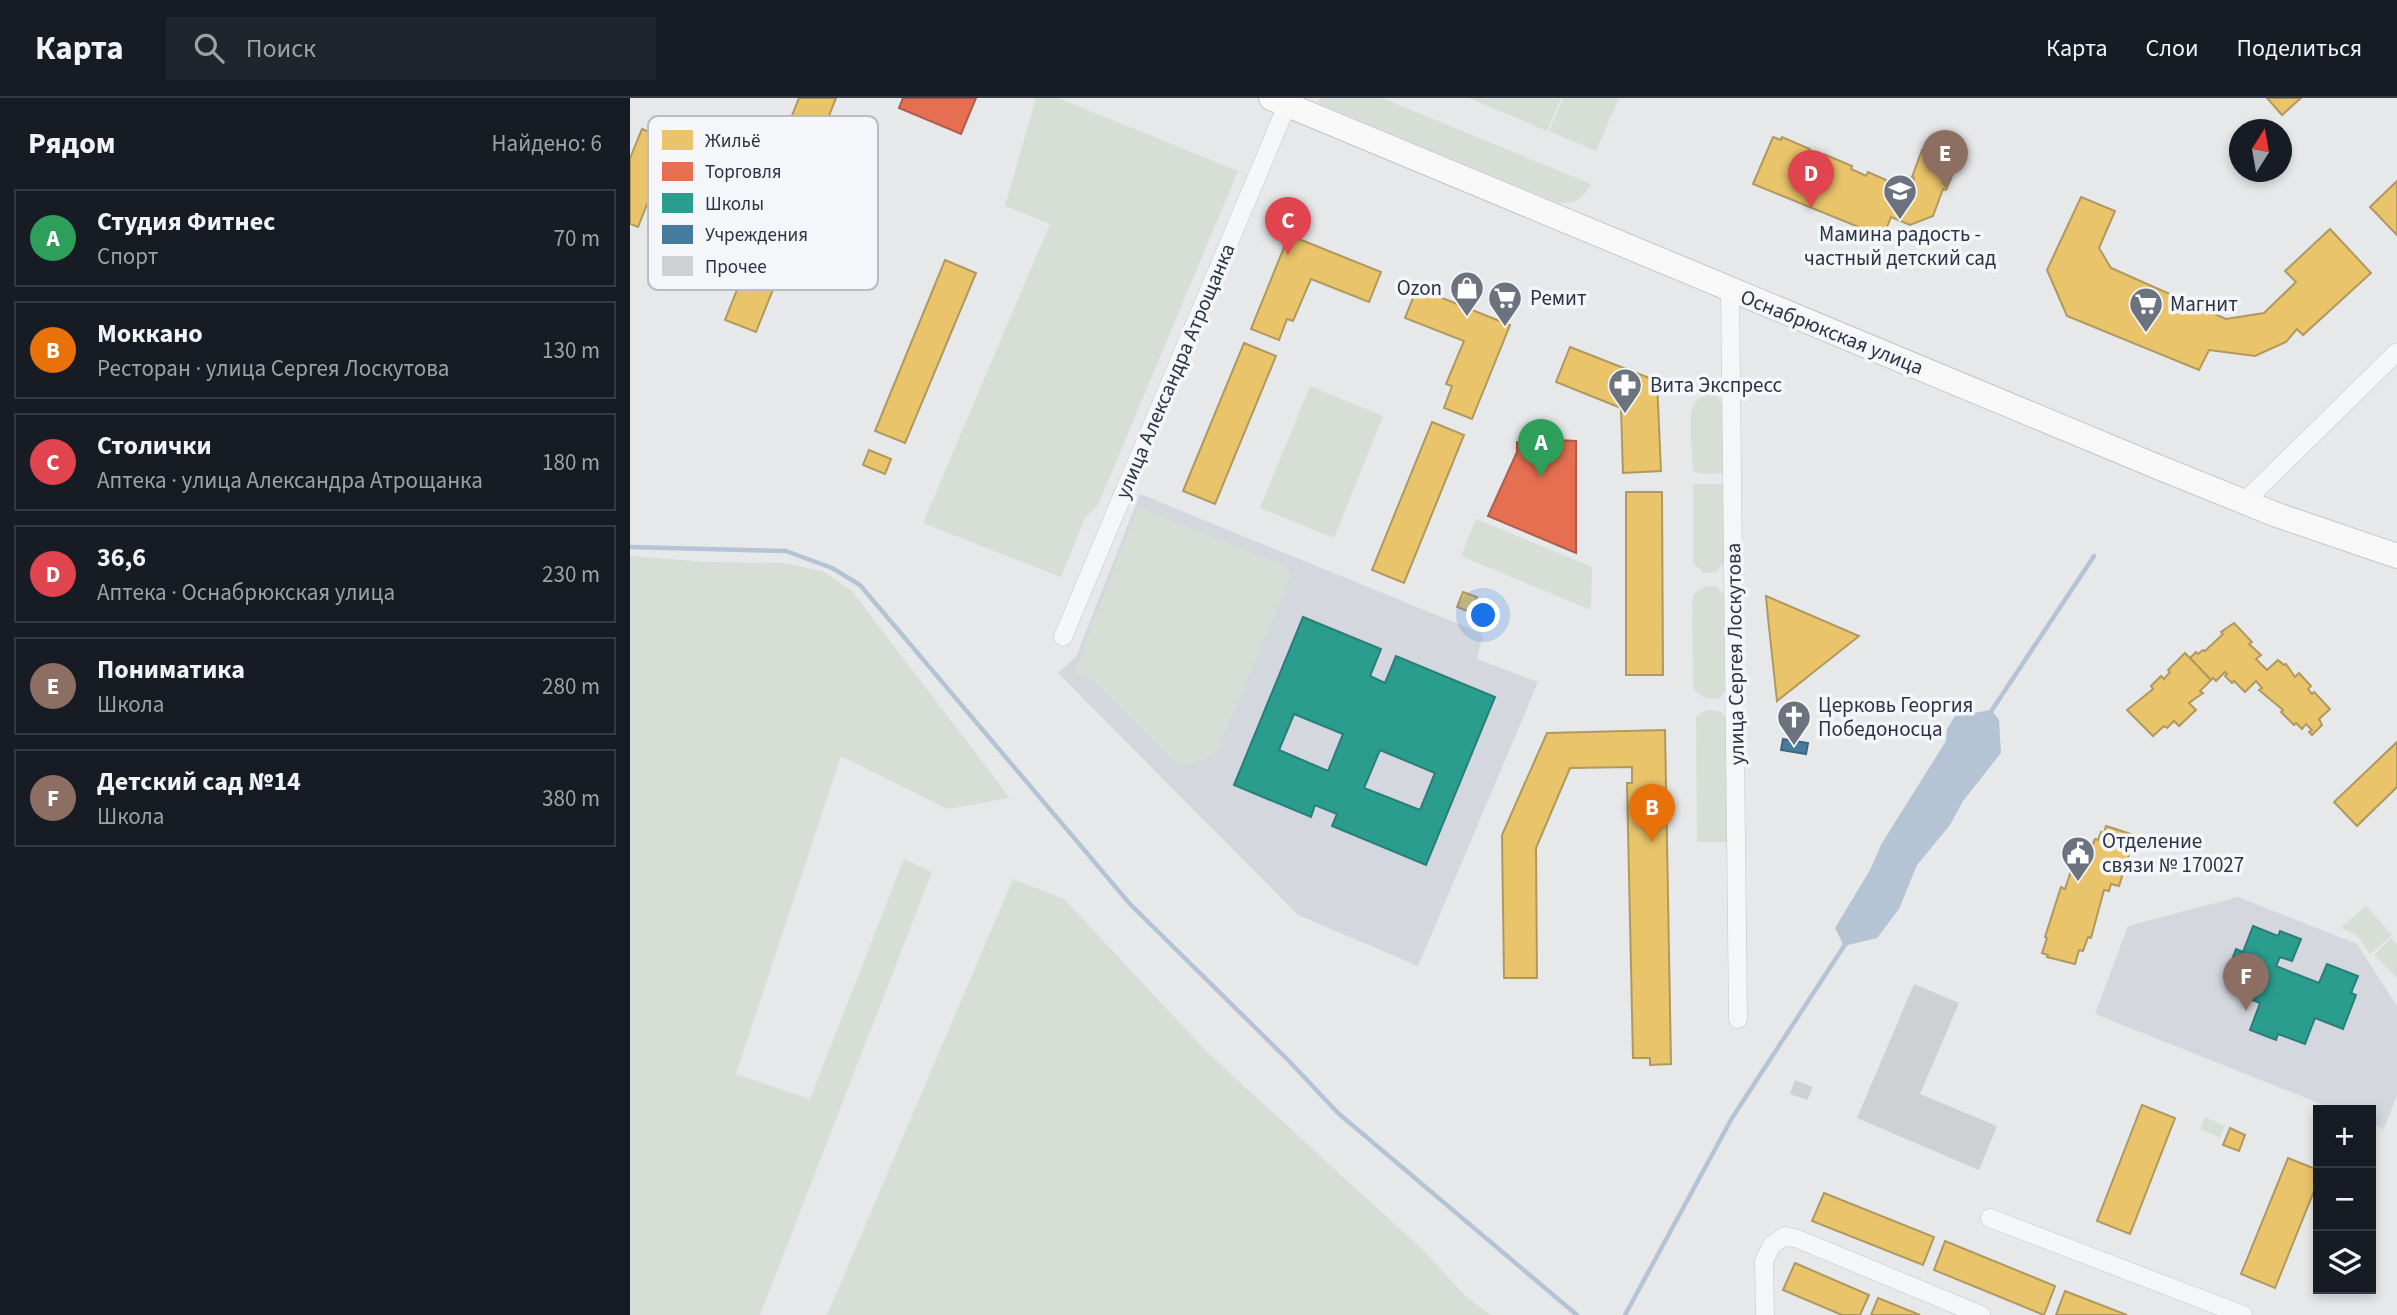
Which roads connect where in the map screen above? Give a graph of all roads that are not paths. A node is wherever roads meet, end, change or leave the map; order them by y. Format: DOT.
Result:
graph roads {
  1 [pos="1283,100"];
  2 [pos="1730,290"];
  3 [pos="2397,352"];
  4 [pos="2244,502"];
  5 [pos="2397,556"];
  6 [pos="1063,637"];
  7 [pos="1738,1019"];
  8 [pos="1990,1218"];
  9 [pos="1765,1315"];
  10 [pos="1981,1315"];
  11 [pos="2243,1315"];
  1 -- 2 [label="street, Оснабрюкская улица"];
  1 -- 6 [label="street, улица Александра Атрощанка"];
  2 -- 4 [label="street, Оснабрюкская улица"];
  2 -- 7 [label="street, улица Сергея Лоскутова"];
  3 -- 4 [label="street"];
  4 -- 5 [label="street, Оснабрюкская улица"];
  8 -- 11 [label="street"];
  9 -- 10 [label="street"];
}
